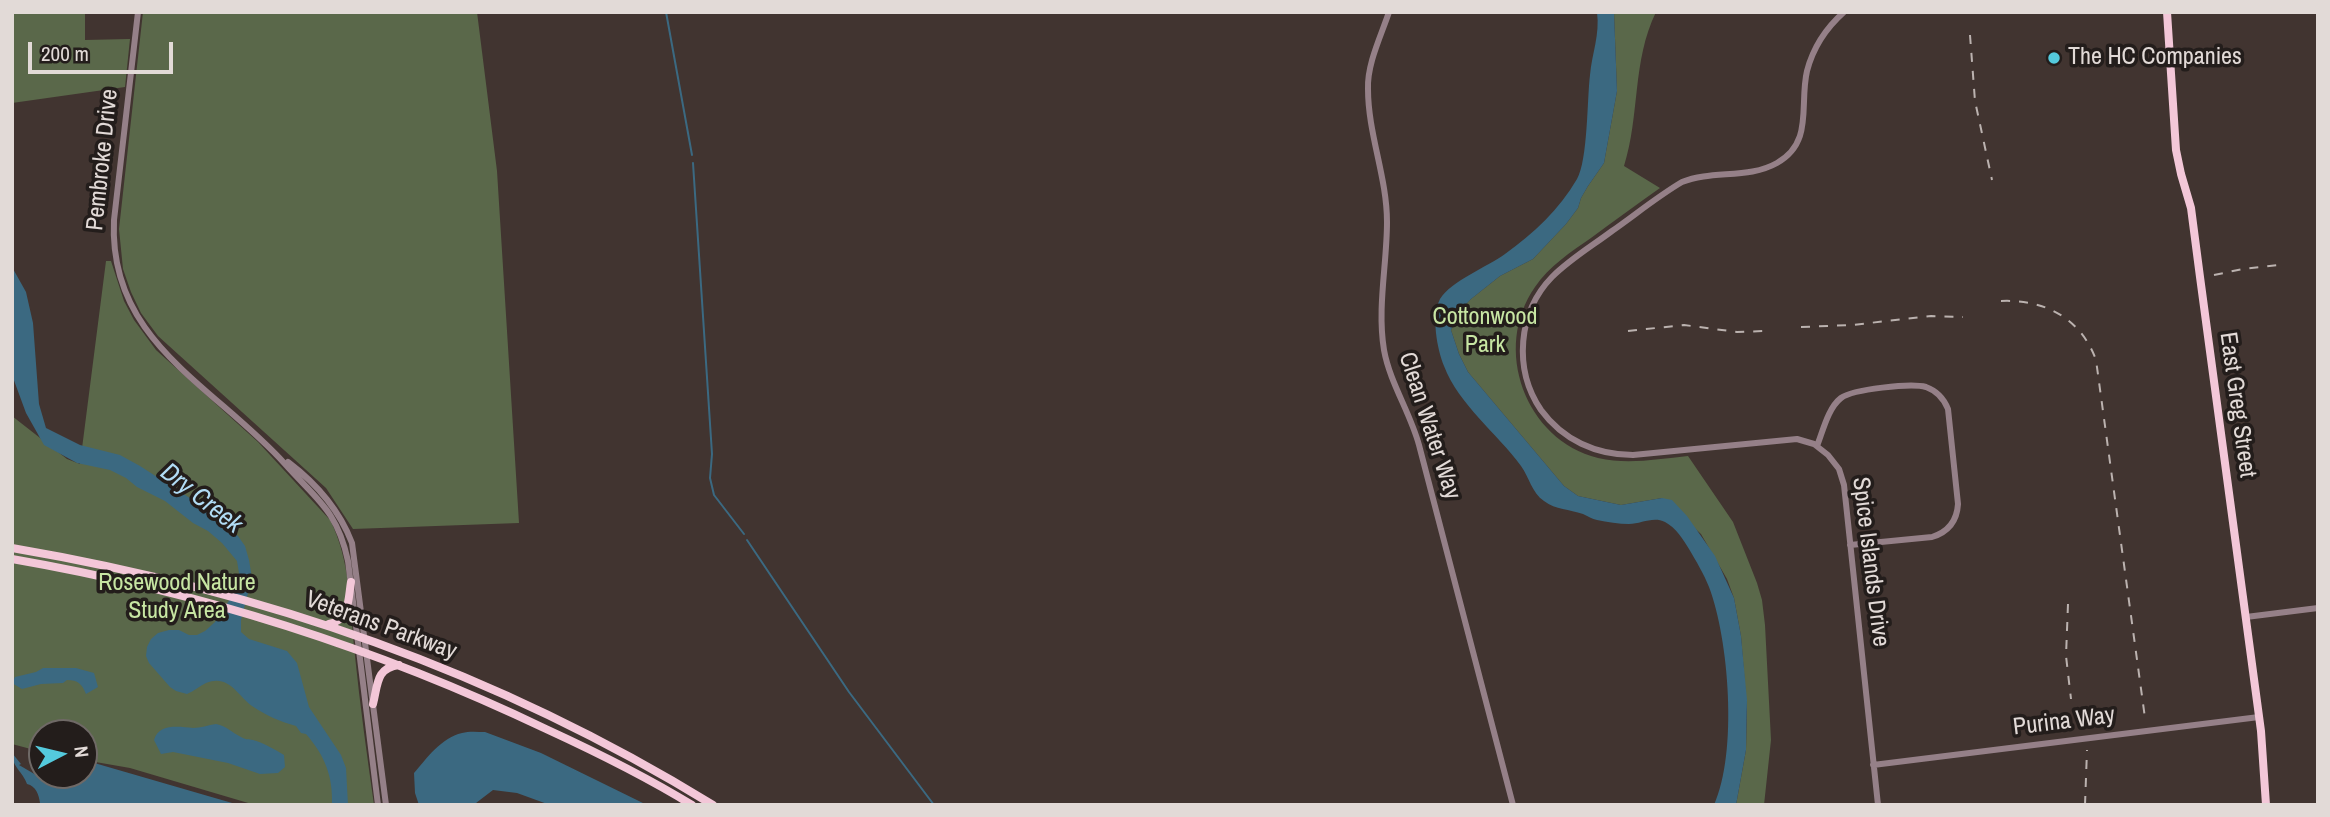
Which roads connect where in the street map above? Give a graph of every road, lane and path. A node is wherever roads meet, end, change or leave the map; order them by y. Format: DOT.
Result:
graph roads {
  1 [pos="138,12"];
  2 [pos="1389,12"];
  3 [pos="1844,12"];
  4 [pos="2167,12"];
  5 [pos="1817,446"];
  6 [pos="280,458"];
  7 [pos="1850,545"];
  8 [pos="12,548"];
  9 [pos="12,559"];
  10 [pos="351,582"];
  11 [pos="2318,608"];
  12 [pos="2246,617"];
  13 [pos="327,625"];
  14 [pos="361,636"];
  15 [pos="363,652"];
  16 [pos="399,664"];
  17 [pos="373,704"];
  18 [pos="2259,717"];
  19 [pos="1873,765"];
  20 [pos="378,805"];
  21 [pos="386,805"];
  22 [pos="692,805"];
  23 [pos="713,805"];
  24 [pos="1513,805"];
  25 [pos="1878,805"];
  26 [pos="2266,805"];
  1 -- 6 [label="street, Pembroke Drive"];
  2 -- 24 [label="street, Clean Water Way"];
  3 -- 5 [label="street"];
  4 -- 12 [label="main road, East Greg Street"];
  5 -- 7 [label="street, Spice Islands Drive"];
  5 -- 7 [label="street"];
  6 -- 10 [label="street, Pembroke Drive"];
  6 -- 14 [label="street, Pembroke Drive"];
  7 -- 19 [label="street, Spice Islands Drive"];
  8 -- 13 [label="main road, Veterans Parkway"];
  9 -- 15 [label="main road, Veterans Parkway"];
  10 -- 13 [label="main road"];
  10 -- 14 [label="street, Pembroke Drive"];
  11 -- 12 [label="street"];
  12 -- 18 [label="main road, East Greg Street"];
  13 -- 14 [label="main road, Veterans Parkway"];
  14 -- 15 [label="street, Pembroke Drive"];
  14 -- 23 [label="main road, Veterans Parkway"];
  15 -- 16 [label="main road, Veterans Parkway"];
  15 -- 17 [label="street, Pembroke Drive"];
  15 -- 20 [label="street, Pembroke Drive"];
  16 -- 17 [label="main road"];
  16 -- 22 [label="main road, Veterans Parkway"];
  17 -- 21 [label="street, Pembroke Drive"];
  18 -- 19 [label="street, Purina Way"];
  18 -- 26 [label="main road, East Greg Street"];
  19 -- 25 [label="street, Spice Islands Drive"];
}
